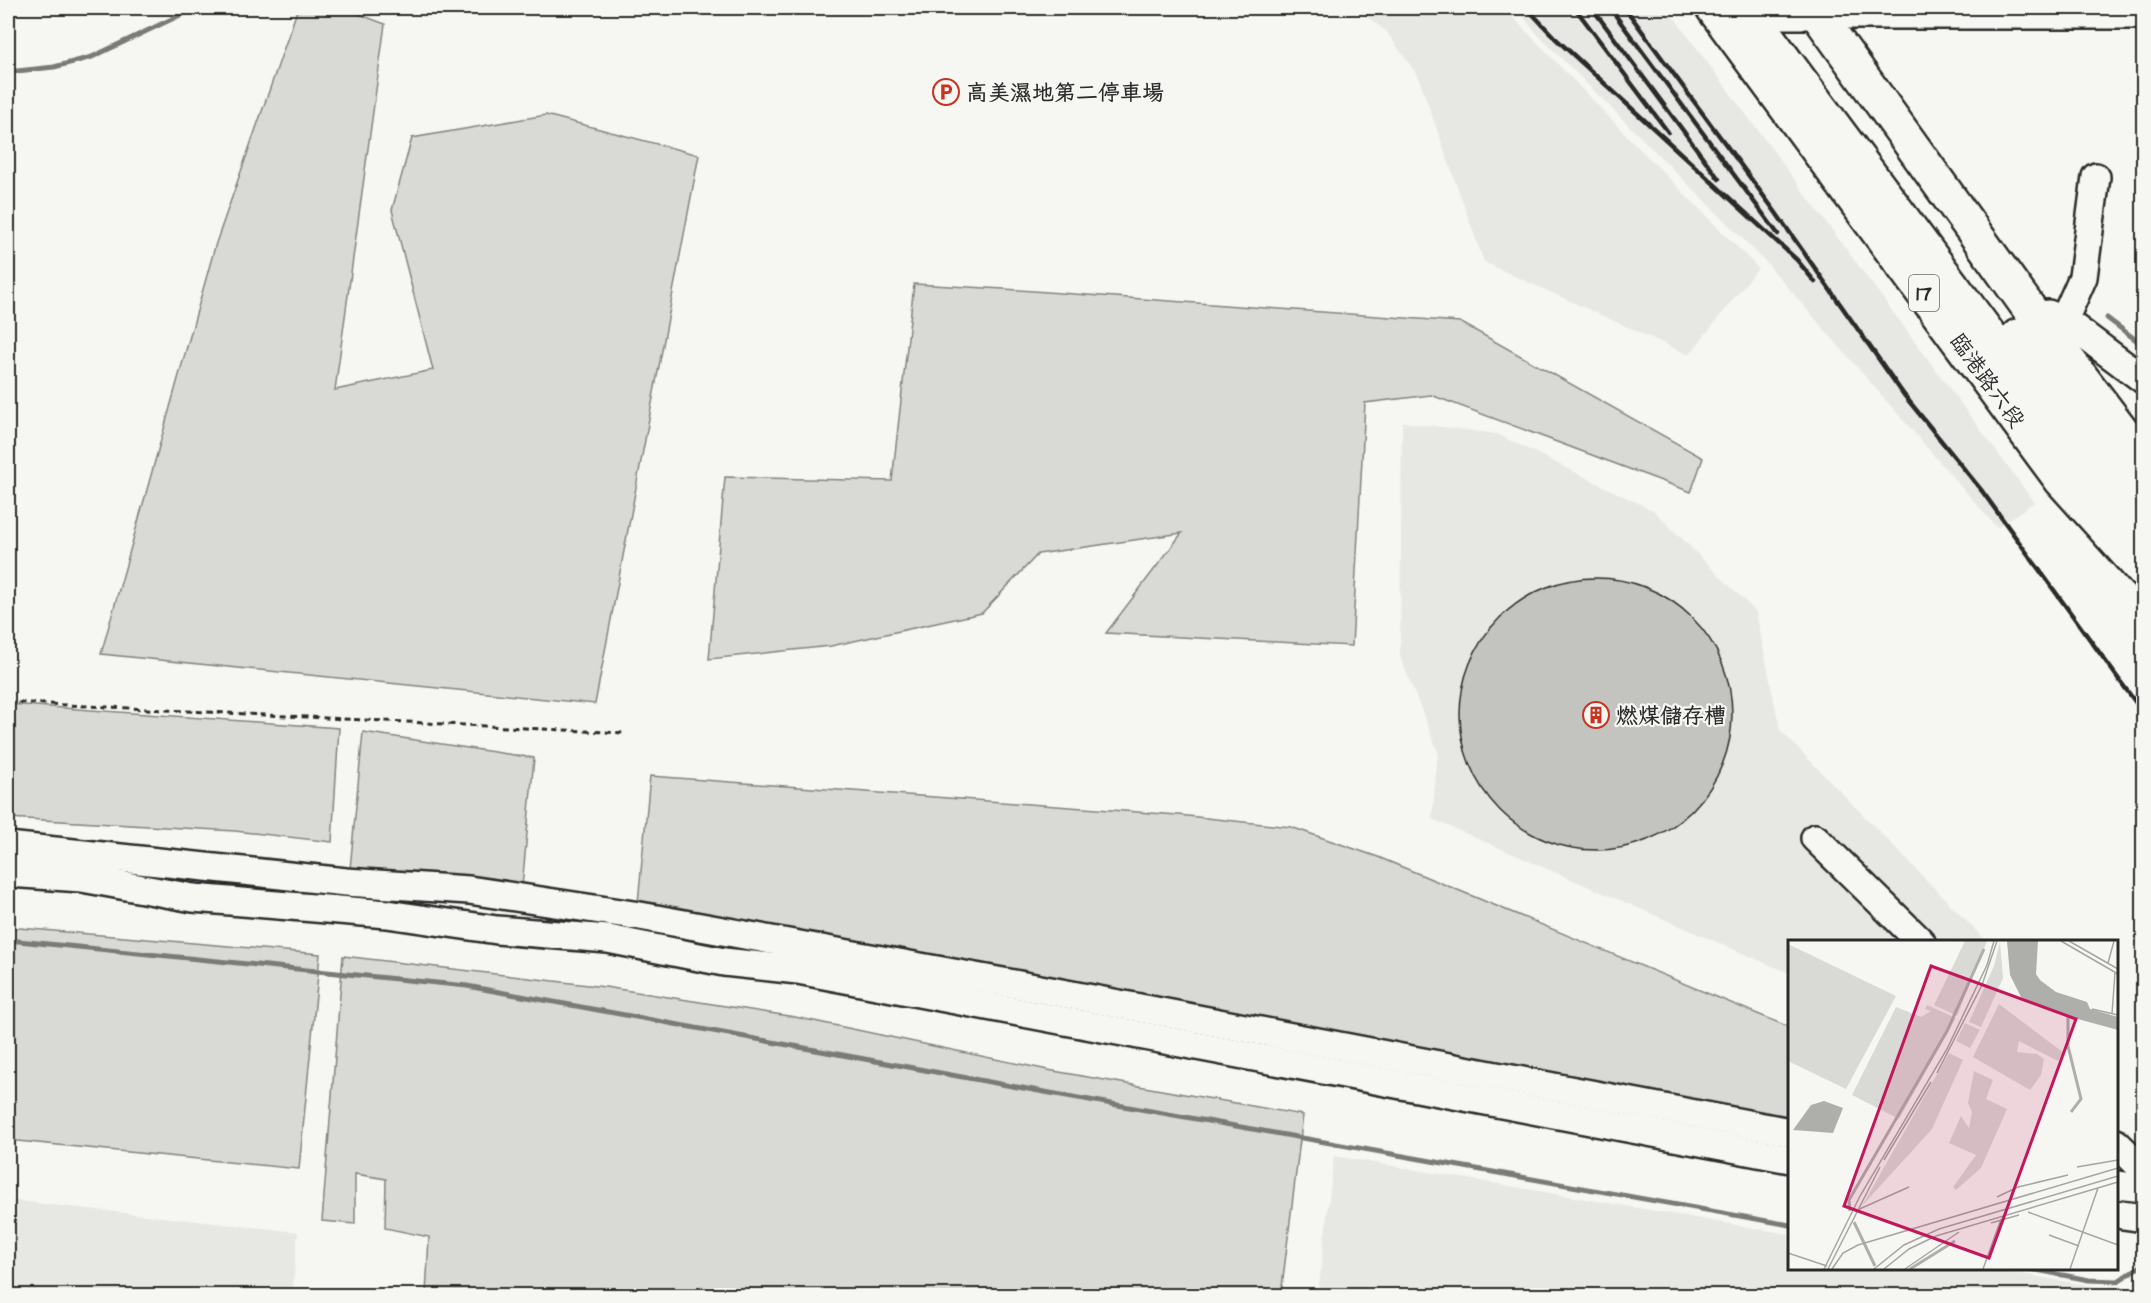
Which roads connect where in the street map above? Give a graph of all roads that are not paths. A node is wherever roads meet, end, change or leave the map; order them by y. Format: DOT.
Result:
graph roads {
  1 [pos="1713,8"];
  2 [pos="1816,12"];
  3 [pos="2144,15"];
  4 [pos="1757,19"];
  5 [pos="2096,177"];
  6 [pos="2028,307"];
  7 [pos="2064,320"];
  8 [pos="2144,380"];
  9 [pos="2144,460"];
  10 [pos="2144,498"];
  11 [pos="2144,538"];
  12 [pos="2144,572"];
  13 [pos="1815,838"];
  14 [pos="8,846"];
  15 [pos="8,873"];
  16 [pos="1919,940"];
  17 [pos="1319,1042"];
  18 [pos="1314,1068"];
  19 [pos="1760,1127"];
  20 [pos="1788,1132"];
  21 [pos="2118,1145"];
  22 [pos="1754,1153"];
  23 [pos="1788,1160"];
  24 [pos="2144,1170"];
  25 [pos="2118,1185"];
  26 [pos="2144,1188"];
  27 [pos="2118,1214"];
  28 [pos="2144,1218"];
  1 -- 4 [label="main road, 臨港路六段 / 17"];
  2 -- 3 [label="street"];
  2 -- 4 [label="street"];
  2 -- 6 [label="main road"];
  4 -- 10 [label="main road, 臨港路六段 / 17"];
  4 -- 11 [label="main road, 臨港路六段 / 17"];
  4 -- 12 [label="main road, 臨港路六段 / 17"];
  5 -- 7 [label="street"];
  6 -- 7 [label="street"];
  6 -- 9 [label="main road"];
  7 -- 8 [label="street"];
  13 -- 16 [label="street"];
  14 -- 17 [label="street"];
  15 -- 18 [label="street"];
  17 -- 18 [label="street"];
  17 -- 19 [label="street"];
  18 -- 22 [label="street"];
  19 -- 20 [label="street"];
  19 -- 22 [label="street"];
  21 -- 24 [label="street"];
  22 -- 23 [label="street"];
  25 -- 26 [label="street"];
  27 -- 28 [label="street"];
}
